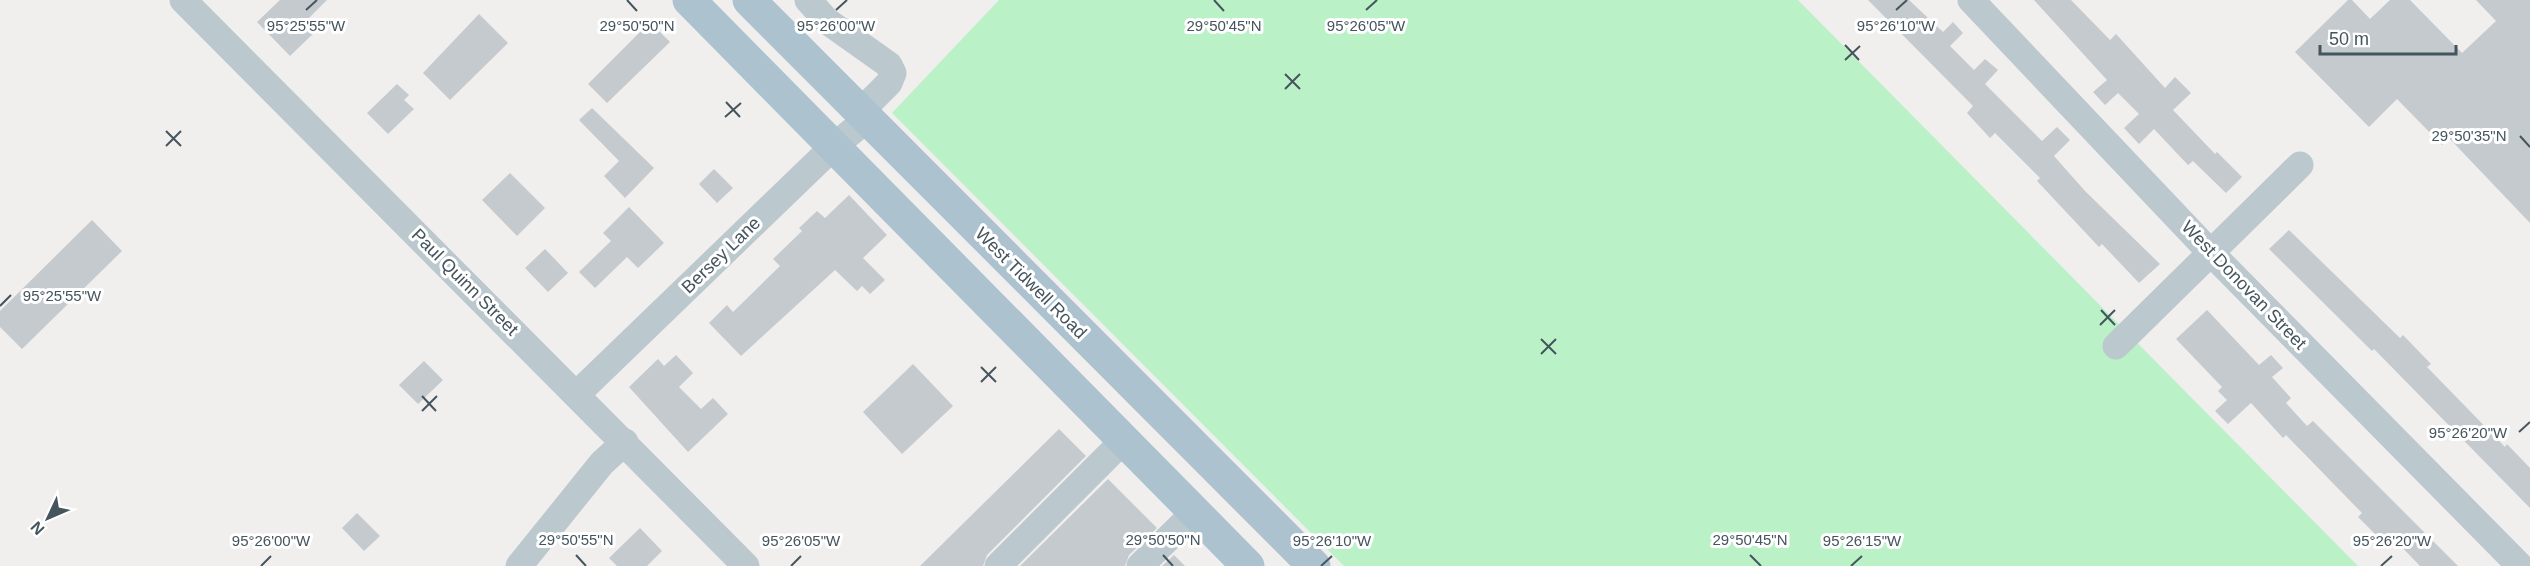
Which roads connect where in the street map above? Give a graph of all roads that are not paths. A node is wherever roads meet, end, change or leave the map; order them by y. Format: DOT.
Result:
graph roads {
  1 [pos="183,0"];
  2 [pos="689,0"];
  3 [pos="749,0"];
  4 [pos="808,0"];
  5 [pos="1971,0"];
  6 [pos="863,115"];
  7 [pos="833,147"];
  8 [pos="2300,165"];
  9 [pos="2211,253"];
  10 [pos="1078,330"];
  11 [pos="2116,346"];
  12 [pos="1040,355"];
  13 [pos="577,394"];
  14 [pos="1124,440"];
  15 [pos="625,442"];
  16 [pos="1194,512"];
  17 [pos="519,566"];
  18 [pos="746,566"];
  19 [pos="998,566"];
  20 [pos="1140,566"];
  21 [pos="1248,566"];
  22 [pos="1314,566"];
  23 [pos="2520,566"];
  1 -- 13 [label="street, Paul Quinn Street"];
  2 -- 7 [label="main road"];
  3 -- 6 [label="main road, West Tidwell Road"];
  4 -- 6 [label="street, Bersey Lane"];
  5 -- 9 [label="street, West Donovan Street"];
  6 -- 7 [label="street, Bersey Lane"];
  6 -- 10 [label="main road, West Tidwell Road"];
  7 -- 12 [label="main road"];
  7 -- 13 [label="street, Bersey Lane"];
  8 -- 9 [label="street"];
  9 -- 11 [label="street"];
  9 -- 23 [label="street, West Donovan Street"];
  10 -- 12 [label="main road"];
  10 -- 22 [label="main road, West Tidwell Road"];
  12 -- 14 [label="main road"];
  13 -- 15 [label="street, Paul Quinn Street"];
  14 -- 16 [label="main road"];
  14 -- 19 [label="street"];
  15 -- 17 [label="street"];
  15 -- 18 [label="street, Paul Quinn Street"];
  16 -- 20 [label="street"];
  16 -- 21 [label="main road"];
}
